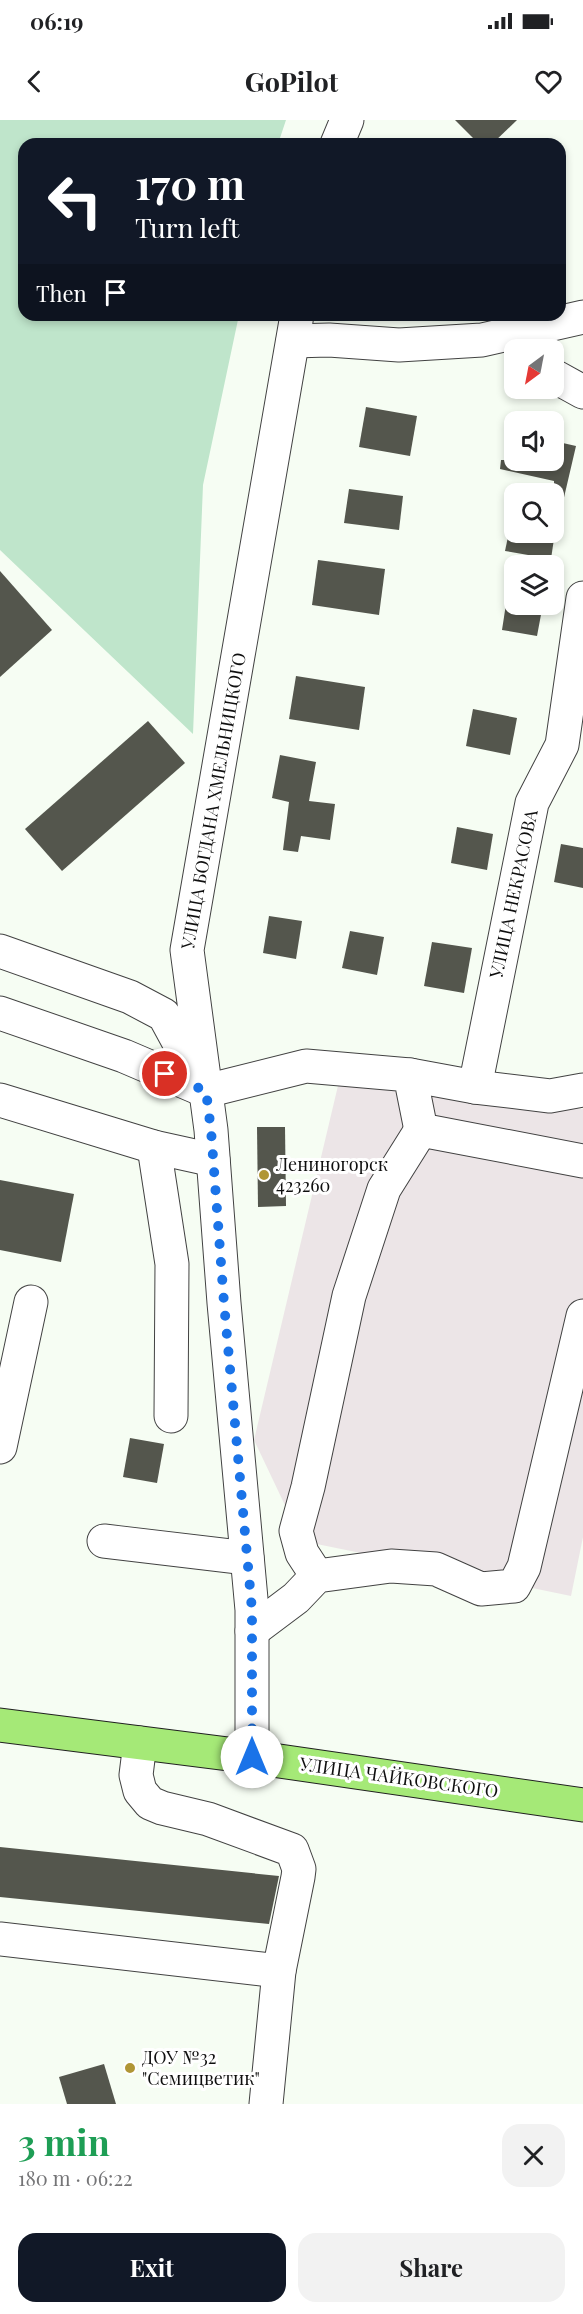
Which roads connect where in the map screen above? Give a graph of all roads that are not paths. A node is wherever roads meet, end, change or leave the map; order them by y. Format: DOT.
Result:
graph roads {
  1 [pos="347,120"];
  2 [pos="340,138"];
  3 [pos="583,317"];
  4 [pos="565,321"];
  5 [pos="566,321"];
  6 [pos="295,328"];
  7 [pos="482,340"];
  8 [pos="504,351"];
  9 [pos="564,382"];
  10 [pos="583,392"];
  11 [pos="583,598"];
  12 [pos="573,734"];
  13 [pos="0,951"];
  14 [pos="0,1013"];
  15 [pos="410,1075"];
  16 [pos="475,1087"];
  17 [pos="583,1089"];
  18 [pos="206,1091"];
  19 [pos="0,1100"];
  20 [pos="421,1130"];
  21 [pos="154,1148"];
  22 [pos="213,1160"];
  23 [pos="583,1161"];
  24 [pos="31,1302"];
  25 [pos="583,1316"];
  26 [pos="171,1416"];
  27 [pos="0,1447"];
  28 [pos="104,1541"];
  29 [pos="247,1558"];
  30 [pos="317,1576"];
  31 [pos="252,1631"];
  32 [pos="0,1725"];
  33 [pos="140,1743"];
  34 [pos="252,1757"];
  35 [pos="583,1805"];
  36 [pos="0,1939"];
  37 [pos="279,1971"];
  38 [pos="266,2104"];
  1 -- 2 [label="street"];
  3 -- 5 [label="street"];
  4 -- 7 [label="street"];
  6 -- 7 [label="street"];
  6 -- 18 [label="street, УЛИЦА БОГДАНА ХМЕЛЬНИЦКОГО"];
  7 -- 8 [label="street"];
  9 -- 10 [label="street"];
  11 -- 12 [label="street, УЛИЦА НЕКРАСОВА"];
  12 -- 16 [label="street, УЛИЦА НЕКРАСОВА"];
  13 -- 18 [label="street"];
  14 -- 18 [label="street"];
  15 -- 16 [label="street"];
  15 -- 18 [label="street"];
  15 -- 20 [label="street"];
  16 -- 17 [label="street"];
  18 -- 22 [label="street, УЛИЦА БОГДАНА ХМЕЛЬНИЦКОГО"];
  19 -- 21 [label="street"];
  20 -- 23 [label="street"];
  20 -- 30 [label="street"];
  21 -- 22 [label="street"];
  21 -- 26 [label="street"];
  22 -- 29 [label="street, УЛИЦА БОГДАНА ХМЕЛЬНИЦКОГО"];
  24 -- 27 [label="street"];
  25 -- 30 [label="street"];
  28 -- 29 [label="street"];
  29 -- 31 [label="street, УЛИЦА БОГДАНА ХМЕЛЬНИЦКОГО"];
  30 -- 31 [label="street"];
  31 -- 34 [label="street, УЛИЦА БОГДАНА ХМЕЛЬНИЦКОГО"];
  32 -- 33 [label="main road, УЛИЦА ЧАЙКОВСКОГО"];
  33 -- 34 [label="main road, УЛИЦА ЧАЙКОВСКОГО"];
  33 -- 37 [label="street"];
  34 -- 35 [label="main road, УЛИЦА ЧАЙКОВСКОГО"];
  36 -- 37 [label="street"];
  37 -- 38 [label="street"];
}
